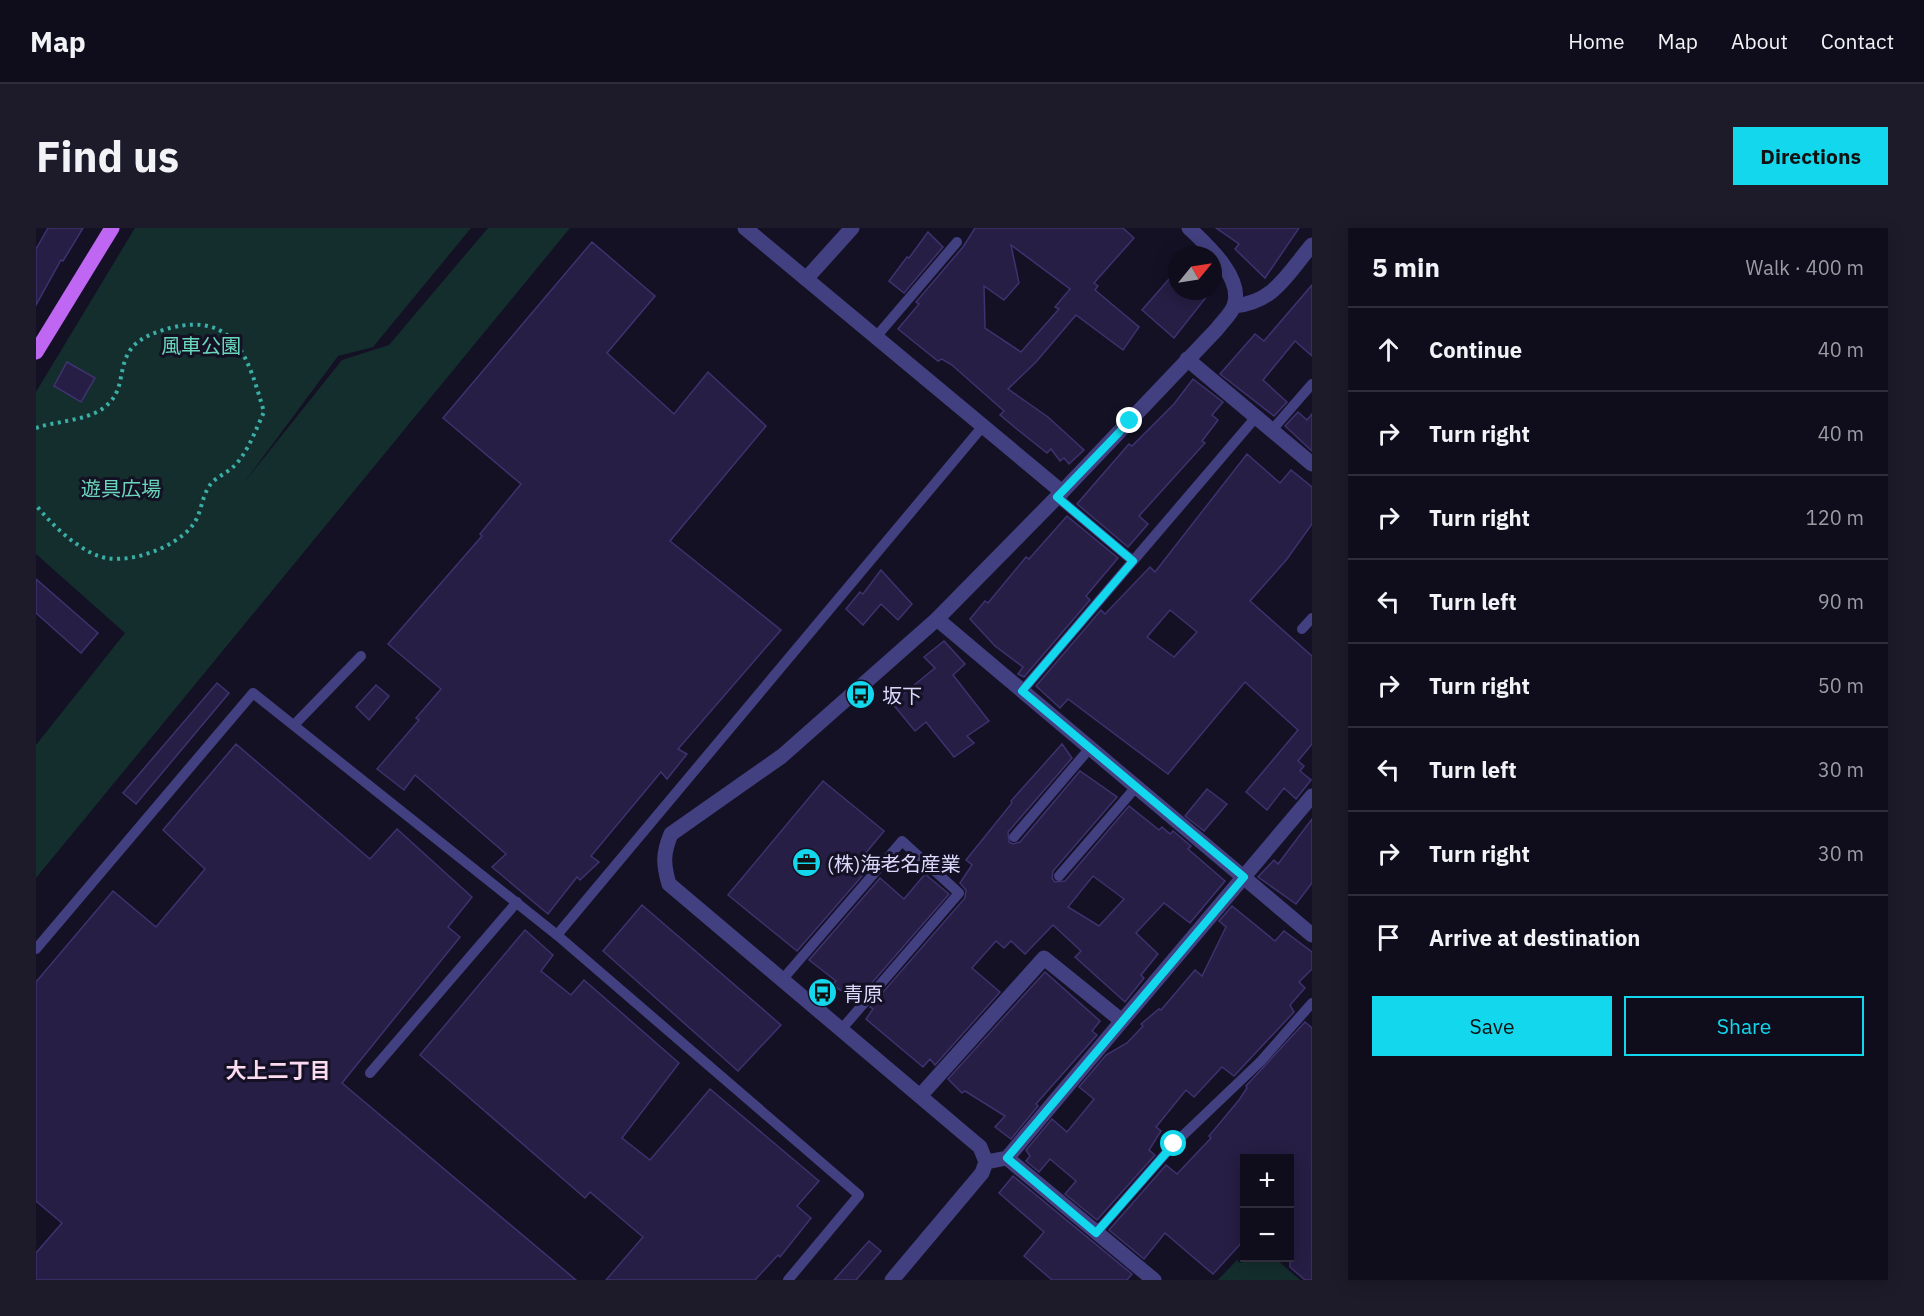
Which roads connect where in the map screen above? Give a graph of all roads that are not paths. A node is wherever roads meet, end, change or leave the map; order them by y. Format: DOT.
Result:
graph roads {
  1 [pos="112,228"];
  2 [pos="745,228"];
  3 [pos="852,228"];
  4 [pos="1198,231"];
  5 [pos="957,242"];
  6 [pos="1312,245"];
  7 [pos="806,279"];
  8 [pos="1234,306"];
  9 [pos="876,337"];
  10 [pos="36,352"];
  11 [pos="1187,359"];
  12 [pos="1312,384"];
  13 [pos="1256,417"];
  14 [pos="983,426"];
  15 [pos="1272,430"];
  16 [pos="1312,464"];
  17 [pos="1059,494"];
  18 [pos="1133,561"];
  19 [pos="1312,618"];
  20 [pos="936,619"];
  21 [pos="1302,629"];
  22 [pos="361,656"];
  23 [pos="1022,691"];
  24 [pos="294,725"];
  25 [pos="1090,748"];
  26 [pos="1136,787"];
  27 [pos="1312,796"];
  28 [pos="1014,837"];
  29 [pos="1059,876"];
  30 [pos="1244,877"];
  31 [pos="517,902"];
  32 [pos="557,935"];
  33 [pos="1312,935"];
  34 [pos="36,949"];
  35 [pos="782,981"];
  36 [pos="1312,1003"];
  37 [pos="1122,1021"];
  38 [pos="840,1030"];
  39 [pos="369,1073"];
  40 [pos="920,1096"];
  41 [pos="1007,1158"];
  42 [pos="986,1162"];
  43 [pos="1096,1233"];
  44 [pos="788,1280"];
  45 [pos="892,1280"];
  46 [pos="1154,1280"];
  1 -- 10 [label="main road"];
  2 -- 7 [label="street"];
  3 -- 7 [label="street"];
  4 -- 8 [label="street"];
  5 -- 9 [label="lane"];
  6 -- 8 [label="street"];
  7 -- 9 [label="street"];
  8 -- 11 [label="street"];
  9 -- 14 [label="street"];
  11 -- 13 [label="street"];
  11 -- 17 [label="street"];
  12 -- 15 [label="lane"];
  13 -- 15 [label="street"];
  13 -- 18 [label="lane"];
  14 -- 17 [label="street"];
  14 -- 32 [label="lane"];
  15 -- 16 [label="street"];
  17 -- 18 [label="lane"];
  17 -- 20 [label="street"];
  18 -- 23 [label="lane"];
  19 -- 21 [label="lane"];
  20 -- 23 [label="street"];
  20 -- 35 [label="street"];
  22 -- 24 [label="lane"];
  23 -- 25 [label="street"];
  24 -- 31 [label="lane"];
  24 -- 34 [label="lane"];
  25 -- 26 [label="street"];
  25 -- 28 [label="lane"];
  26 -- 29 [label="lane"];
  26 -- 30 [label="street"];
  27 -- 30 [label="street"];
  30 -- 33 [label="street"];
  30 -- 37 [label="street"];
  31 -- 32 [label="lane"];
  31 -- 39 [label="lane"];
  32 -- 44 [label="lane"];
  35 -- 38 [label="street"];
  35 -- 38 [label="lane"];
  36 -- 43 [label="lane"];
  37 -- 40 [label="street"];
  37 -- 41 [label="street"];
  38 -- 40 [label="street"];
  40 -- 42 [label="street"];
  41 -- 42 [label="street"];
  41 -- 43 [label="street"];
  42 -- 45 [label="street"];
  43 -- 46 [label="street"];
}
